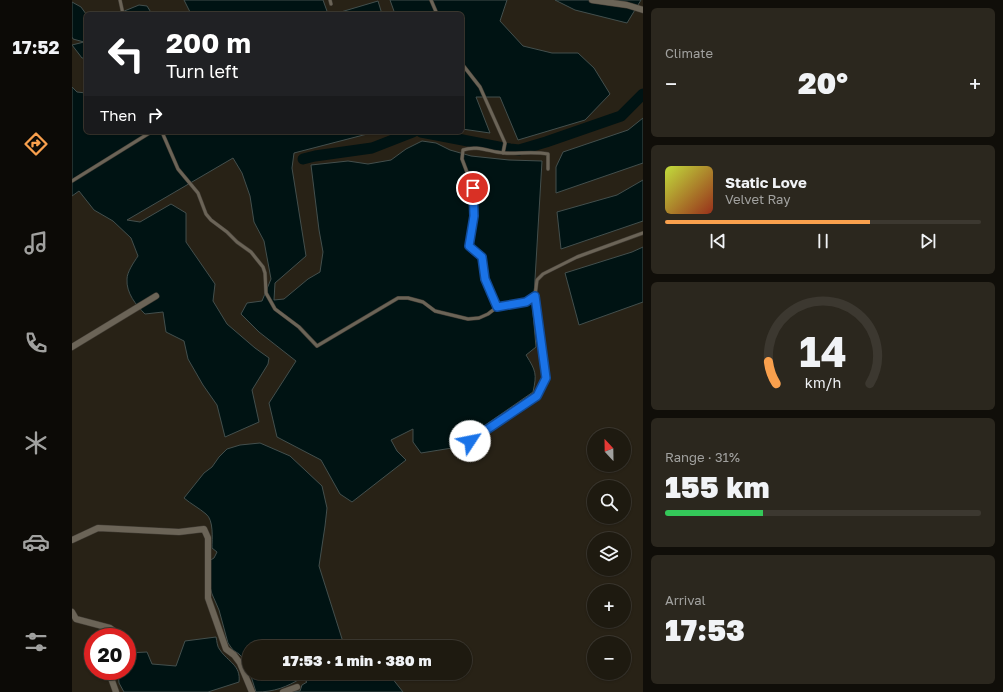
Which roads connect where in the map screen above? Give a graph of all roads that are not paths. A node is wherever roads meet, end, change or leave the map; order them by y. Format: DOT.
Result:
graph roads {
  1 [pos="120,0"];
  2 [pos="330,0"];
  3 [pos="430,0"];
  4 [pos="592,0"];
  5 [pos="331,4"];
  6 [pos="643,10"];
  7 [pos="123,12"];
  8 [pos="436,12"];
  9 [pos="464,67"];
  10 [pos="148,134"];
  11 [pos="163,134"];
  12 [pos="503,153"];
  13 [pos="548,169"];
  14 [pos="72,181"];
  15 [pos="643,233"];
  16 [pos="156,296"];
  17 [pos="535,296"];
  18 [pos="497,307"];
  19 [pos="72,347"];
  20 [pos="470,441"];
  21 [pos="72,540"];
  22 [pos="72,612"];
  23 [pos="110,628"];
  24 [pos="111,680"];
  25 [pos="297,688"];
  26 [pos="116,692"];
  27 [pos="252,692"];
  28 [pos="283,692"];
  1 -- 7 [label="lane"];
  2 -- 5 [label="lane"];
  3 -- 8 [label="lane"];
  4 -- 6 [label="street"];
  9 -- 12 [label="lane"];
  10 -- 14 [label="lane"];
  11 -- 18 [label="lane"];
  12 -- 13 [label="lane"];
  12 -- 18 [label="lane"];
  15 -- 17 [label="lane"];
  16 -- 19 [label="street"];
  17 -- 18 [label="lane"];
  17 -- 20 [label="lane"];
  21 -- 27 [label="street"];
  22 -- 23 [label="street"];
  24 -- 26 [label="street"];
  25 -- 28 [label="street"];
}
